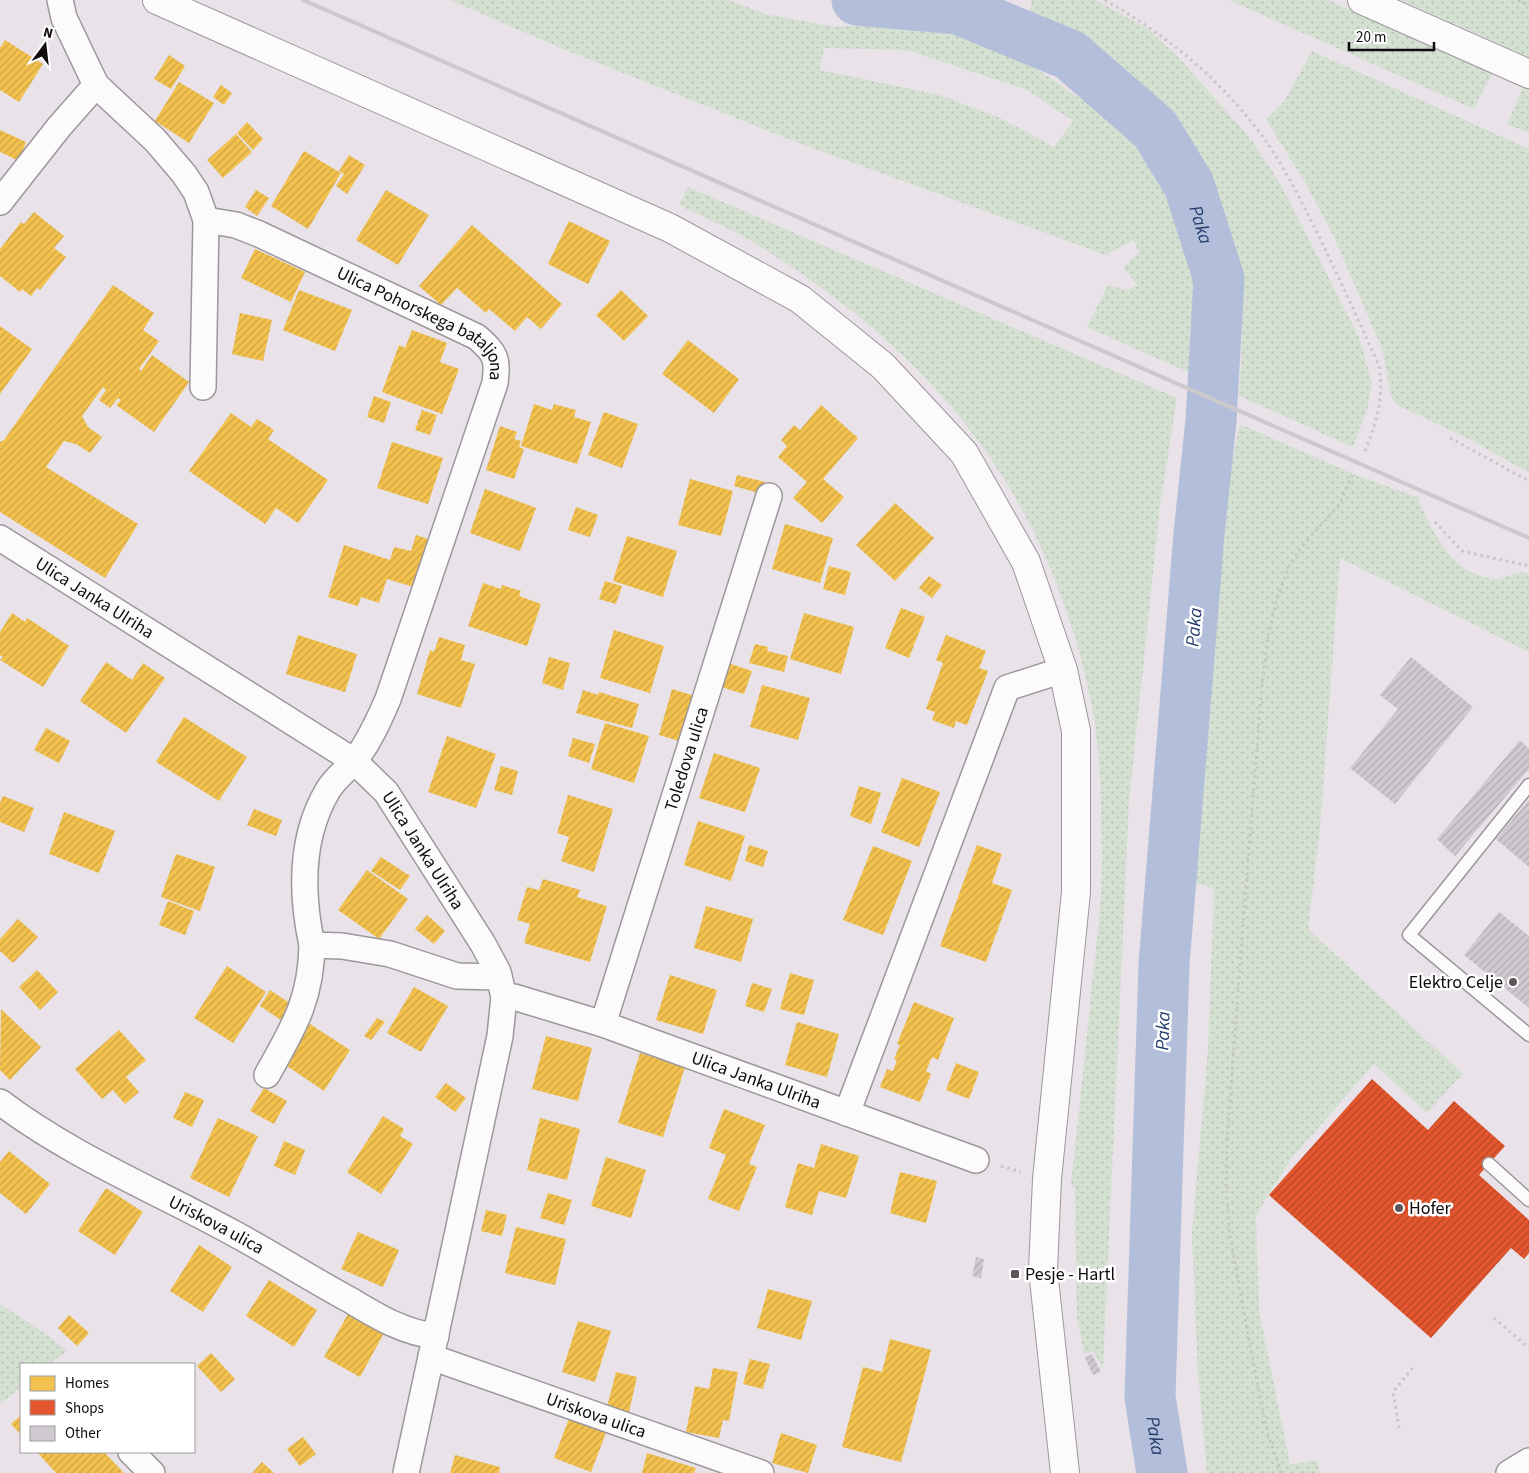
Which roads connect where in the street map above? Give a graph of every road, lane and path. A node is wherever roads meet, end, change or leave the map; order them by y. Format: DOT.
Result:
graph roads {
  1 [pos="60,0"];
  2 [pos="157,0"];
  3 [pos="1105,0"];
  4 [pos="1362,0"];
  5 [pos="1518,0"];
  6 [pos="1529,5"];
  7 [pos="1529,74"];
  8 [pos="96,85"];
  9 [pos="0,202"];
  10 [pos="206,220"];
  11 [pos="203,387"];
  12 [pos="1450,438"];
  13 [pos="1364,450"];
  14 [pos="1353,474"];
  15 [pos="1529,481"];
  16 [pos="769,496"];
  17 [pos="1435,522"];
  18 [pos="0,538"];
  19 [pos="1529,566"];
  20 [pos="1063,670"];
  21 [pos="354,761"];
  22 [pos="1529,785"];
  23 [pos="312,945"];
  24 [pos="501,987"];
  25 [pos="602,1024"];
  26 [pos="1529,1035"];
  27 [pos="268,1075"];
  28 [pos="0,1102"];
  29 [pos="847,1113"];
  30 [pos="976,1160"];
  31 [pos="1489,1164"];
  32 [pos="1047,1179"];
  33 [pos="1529,1200"];
  34 [pos="1494,1318"];
  35 [pos="434,1346"];
  36 [pos="1529,1348"];
  37 [pos="1415,1365"];
  38 [pos="1399,1428"];
  39 [pos="132,1453"];
  40 [pos="1529,1461"];
  41 [pos="152,1473"];
  42 [pos="406,1473"];
  43 [pos="761,1473"];
  44 [pos="1065,1473"];
  45 [pos="1281,1473"];
  46 [pos="1509,1473"];
  1 -- 8 [label="street"];
  2 -- 20 [label="main road"];
  3 -- 13 [label="path"];
  4 -- 7 [label="main road"];
  5 -- 6 [label="path"];
  8 -- 9 [label="street"];
  8 -- 10 [label="street"];
  10 -- 11 [label="street"];
  10 -- 21 [label="street, Ulica Pohorskega bataljona"];
  12 -- 15 [label="path"];
  14 -- 45 [label="path"];
  16 -- 25 [label="street, Toledova ulica"];
  17 -- 19 [label="path"];
  18 -- 21 [label="street, Ulica Janka Ulriha"];
  20 -- 29 [label="street"];
  20 -- 32 [label="main road"];
  21 -- 23 [label="street, Ulica Pohorskega bataljona"];
  21 -- 24 [label="street, Ulica Janka Ulriha"];
  22 -- 26 [label="lane"];
  23 -- 24 [label="street"];
  23 -- 27 [label="street, Ulica Pohorskega bataljona"];
  24 -- 25 [label="street, Ulica Janka Ulriha"];
  24 -- 35 [label="street"];
  25 -- 29 [label="street, Ulica Janka Ulriha"];
  28 -- 35 [label="street, Uriskova ulica"];
  29 -- 30 [label="street, Ulica Janka Ulriha"];
  30 -- 32 [label="path"];
  31 -- 33 [label="lane"];
  32 -- 44 [label="main road"];
  34 -- 36 [label="path"];
  35 -- 42 [label="street"];
  35 -- 43 [label="street, Uriskova ulica"];
  37 -- 38 [label="path"];
  39 -- 41 [label="street"];
  40 -- 46 [label="street"];
}
